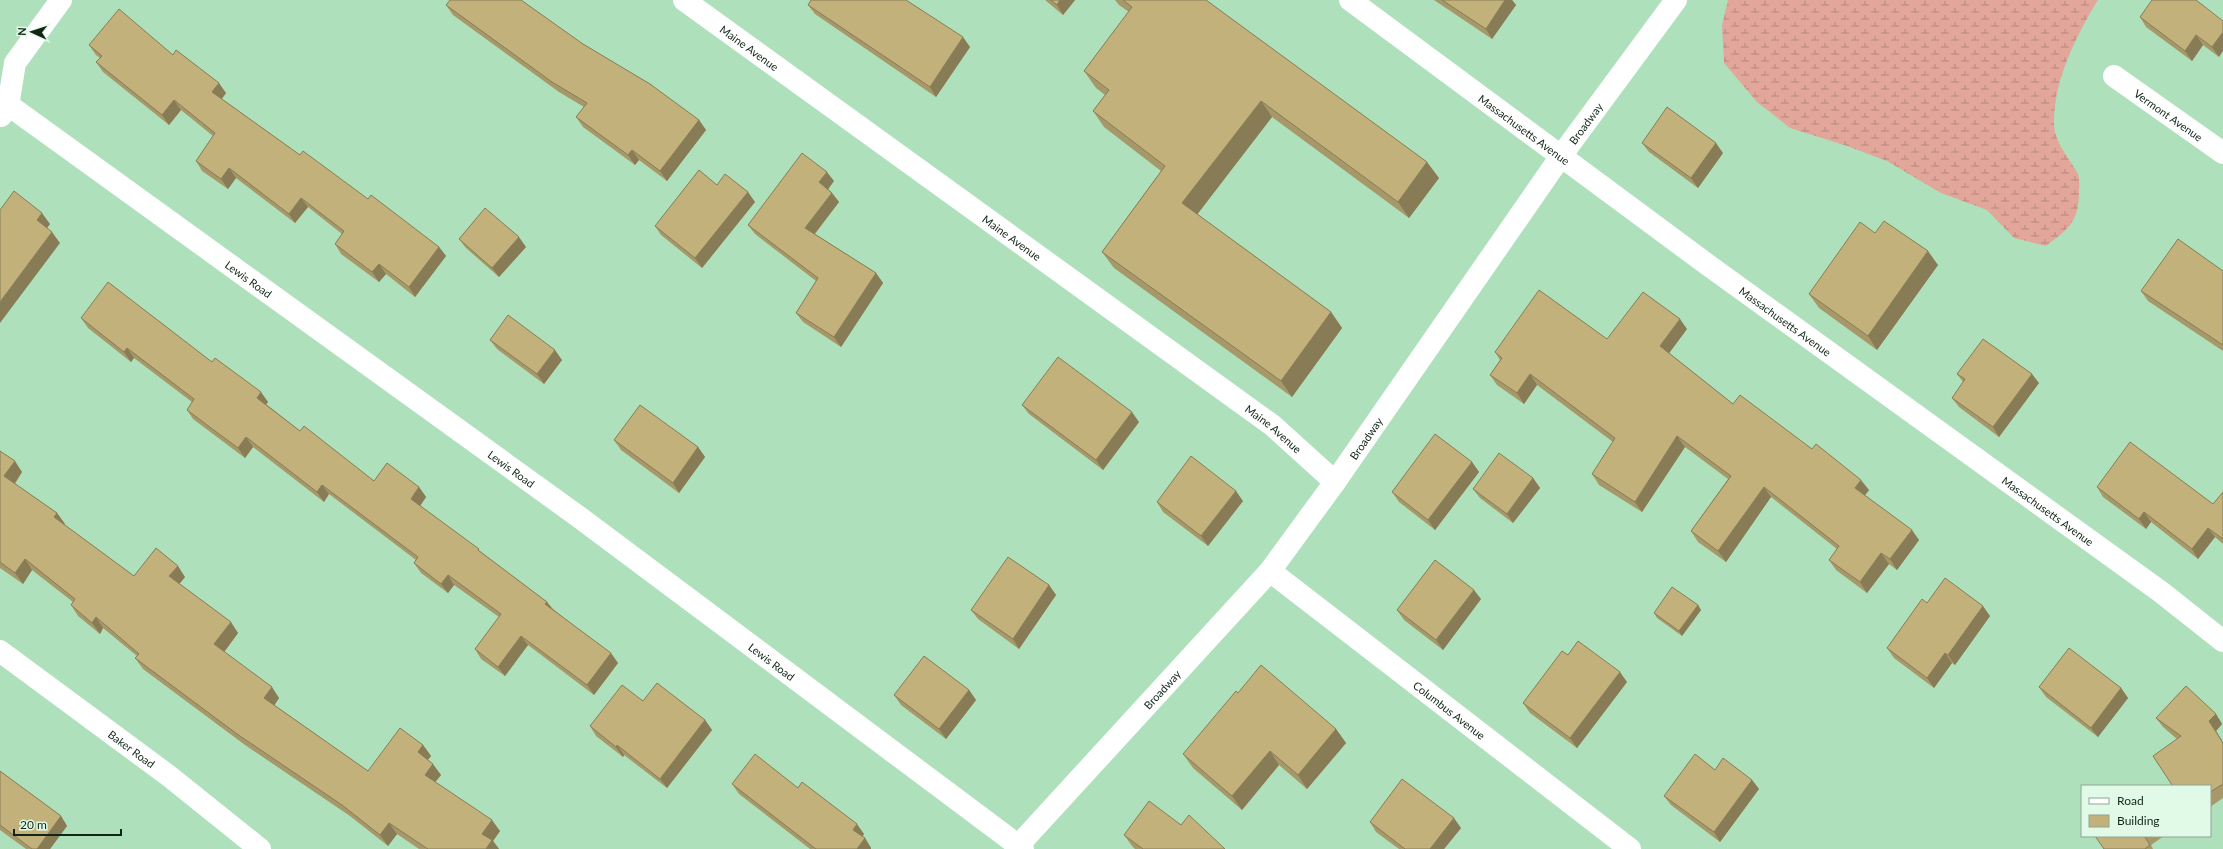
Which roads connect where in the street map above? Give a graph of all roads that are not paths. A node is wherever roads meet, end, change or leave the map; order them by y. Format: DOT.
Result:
graph roads {
  1 [pos="61,0"];
  2 [pos="684,0"];
  3 [pos="1350,0"];
  4 [pos="1676,0"];
  5 [pos="2114,76"];
  6 [pos="3,107"];
  7 [pos="2223,153"];
  8 [pos="1561,156"];
  9 [pos="1335,482"];
  10 [pos="1270,571"];
  11 [pos="2223,640"];
  12 [pos="0,651"];
  13 [pos="1019,848"];
  14 [pos="260,849"];
  15 [pos="1630,849"];
  1 -- 6 [label="street"];
  2 -- 9 [label="street, Maine Avenue"];
  3 -- 8 [label="street, Massachusetts Avenue"];
  4 -- 8 [label="street, Broadway"];
  5 -- 7 [label="street, Vermont Avenue"];
  6 -- 13 [label="street, Lewis Road"];
  8 -- 9 [label="street, Broadway"];
  8 -- 11 [label="street, Massachusetts Avenue"];
  9 -- 10 [label="street, Broadway"];
  10 -- 13 [label="street, Broadway"];
  10 -- 15 [label="street, Columbus Avenue"];
  12 -- 14 [label="street, Baker Road"];
}
